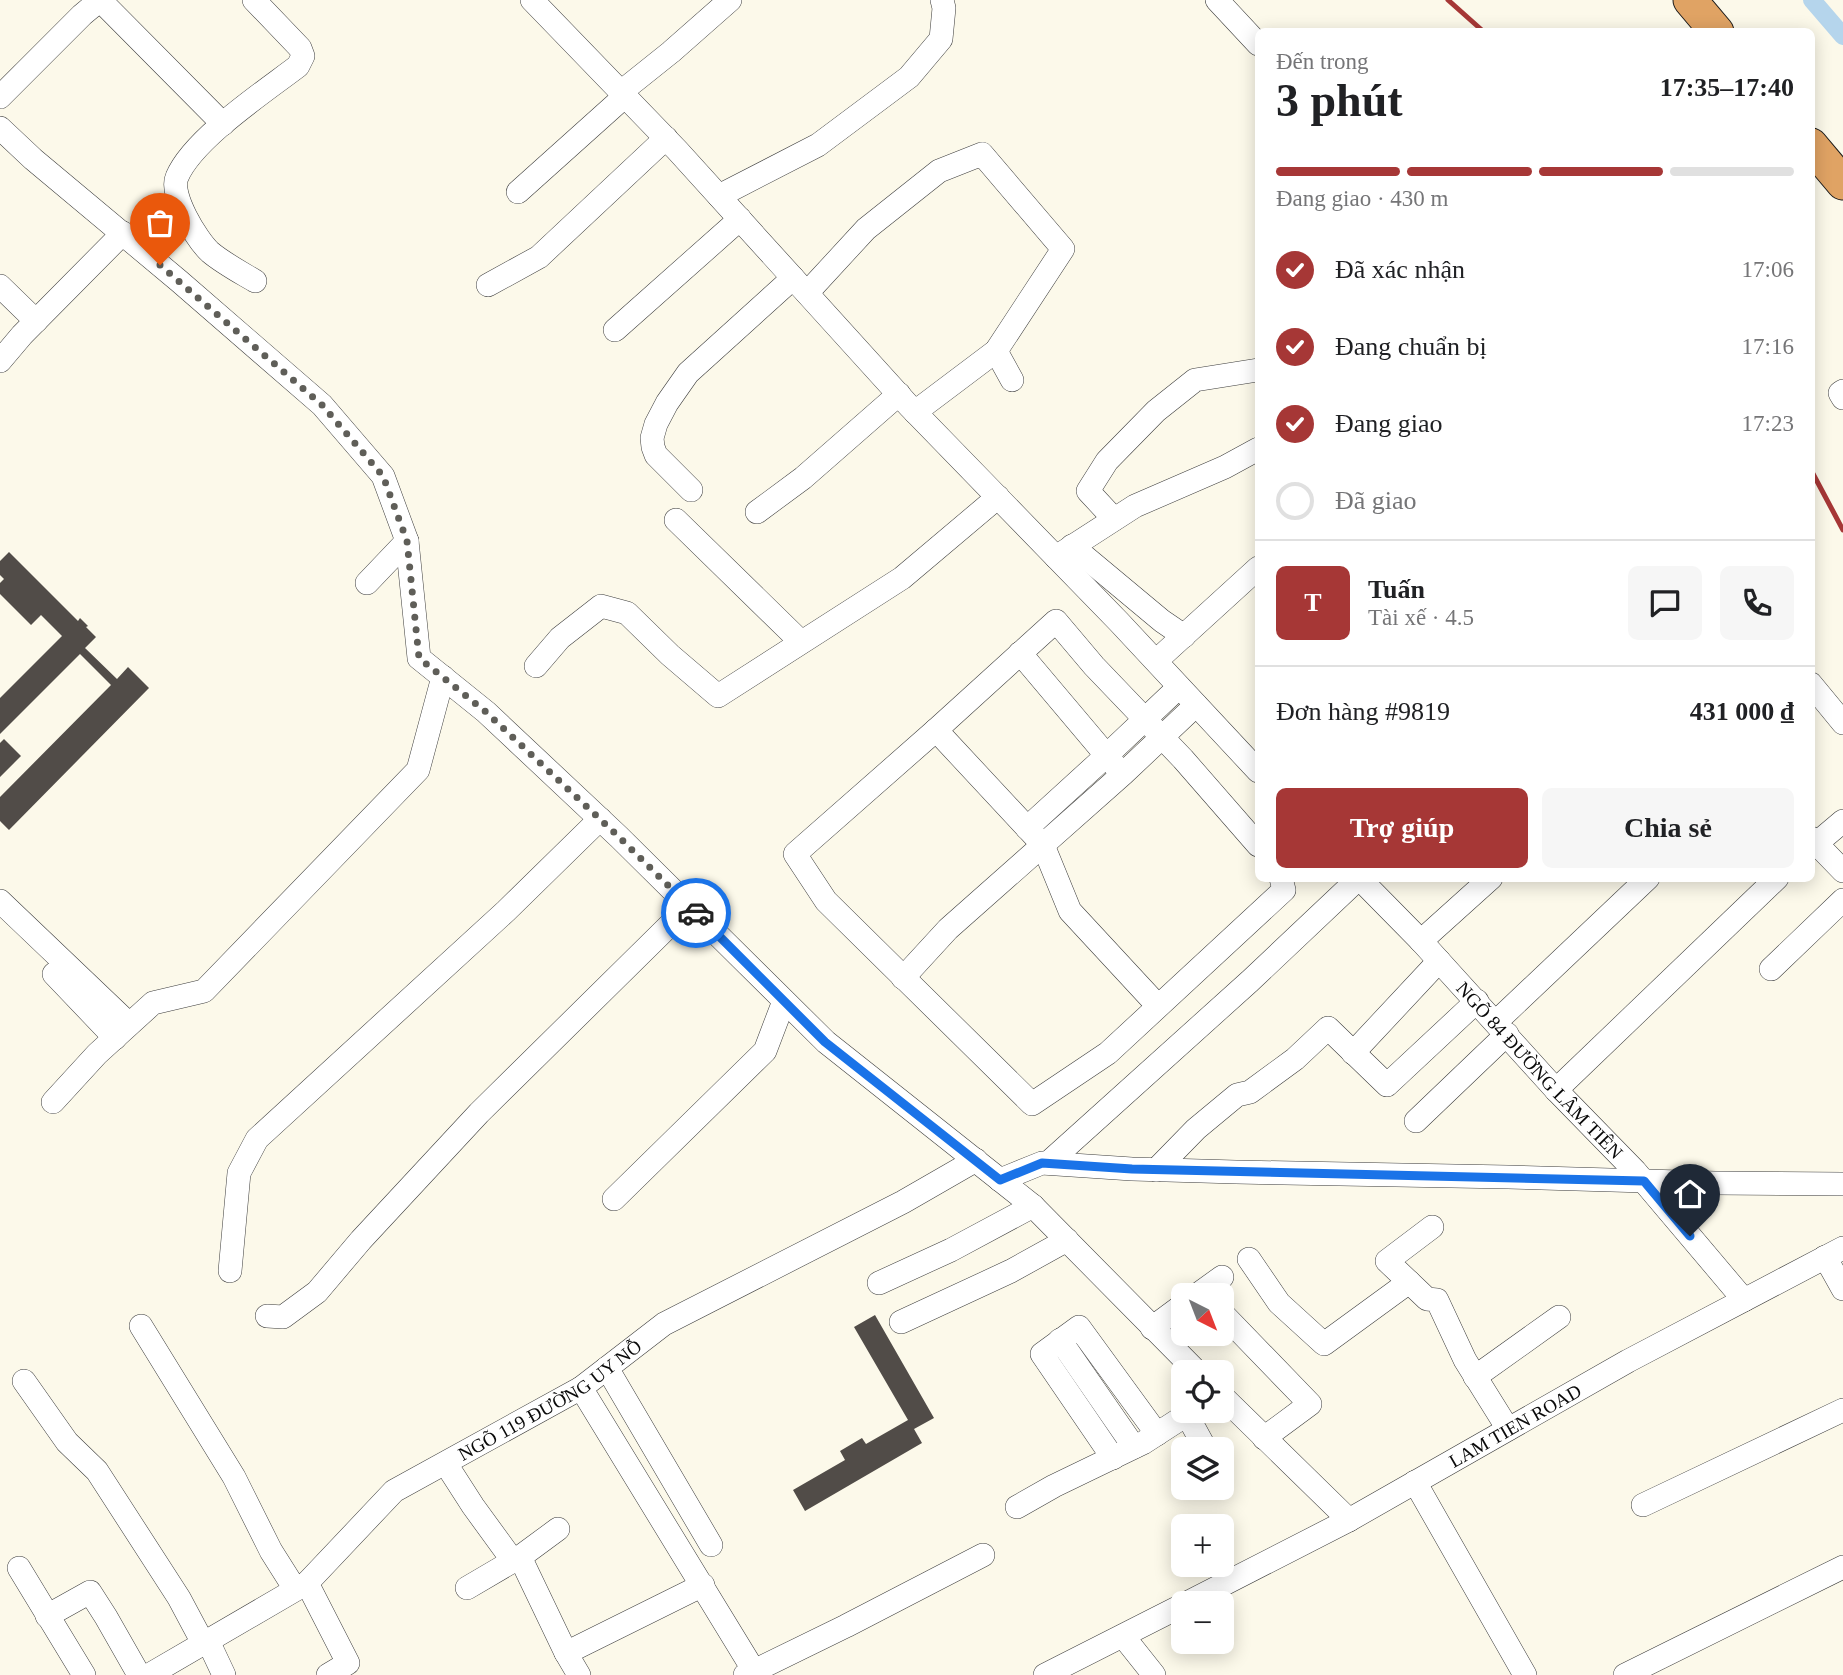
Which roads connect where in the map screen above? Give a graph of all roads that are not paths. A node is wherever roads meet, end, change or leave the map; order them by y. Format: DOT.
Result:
graph roads {
  1 [pos="100,0"];
  2 [pos="254,0"];
  3 [pos="532,0"];
  4 [pos="730,0"];
  5 [pos="942,0"];
  6 [pos="1217,0"];
  7 [pos="1690,0"];
  8 [pos="76,7"];
  9 [pos="1714,28"];
  10 [pos="1255,41"];
  11 [pos="623,94"];
  12 [pos="0,97"];
  13 [pos="223,124"];
  14 [pos="0,128"];
  15 [pos="666,138"];
  16 [pos="1815,150"];
  17 [pos="1843,183"];
  18 [pos="518,192"];
  19 [pos="719,196"];
  20 [pos="740,219"];
  21 [pos="122,233"];
  22 [pos="255,281"];
  23 [pos="488,285"];
  24 [pos="800,285"];
  25 [pos="0,286"];
  26 [pos="36,320"];
  27 [pos="615,330"];
  28 [pos="996,351"];
  29 [pos="0,361"];
  30 [pos="1255,370"];
  31 [pos="1012,380"];
  32 [pos="1843,391"];
  33 [pos="899,394"];
  34 [pos="1843,398"];
  35 [pos="915,412"];
  36 [pos="1255,451"];
  37 [pos="691,490"];
  38 [pos="998,497"];
  39 [pos="757,512"];
  40 [pos="1114,519"];
  41 [pos="676,520"];
  42 [pos="407,541"];
  43 [pos="1064,552"];
  44 [pos="1255,571"];
  45 [pos="367,583"];
  46 [pos="1184,636"];
  47 [pos="801,642"];
  48 [pos="1020,653"];
  49 [pos="1156,661"];
  50 [pos="537,666"];
  51 [pos="443,677"];
  52 [pos="1179,687"];
  53 [pos="1815,689"];
  54 [pos="1196,705"];
  55 [pos="1145,718"];
  56 [pos="1843,723"];
  57 [pos="936,730"];
  58 [pos="1162,738"];
  59 [pos="1106,757"];
  60 [pos="1255,764"];
  61 [pos="1123,775"];
  62 [pos="600,819"];
  63 [pos="1843,821"];
  64 [pos="1027,828"];
  65 [pos="1255,842"];
  66 [pos="1815,842"];
  67 [pos="1043,845"];
  68 [pos="1815,846"];
  69 [pos="1843,871"];
  70 [pos="1281,882"];
  71 [pos="1356,882"];
  72 [pos="1362,882"];
  73 [pos="1487,882"];
  74 [pos="1644,882"];
  75 [pos="1773,882"];
  76 [pos="1843,900"];
  77 [pos="0,901"];
  78 [pos="689,906"];
  79 [pos="1421,941"];
  80 [pos="1439,961"];
  81 [pos="1771,970"];
  82 [pos="54,974"];
  83 [pos="903,978"];
  84 [pos="784,1001"];
  85 [pos="1477,1001"];
  86 [pos="1158,1006"];
  87 [pos="1501,1028"];
  88 [pos="122,1031"];
  89 [pos="1353,1053"];
  90 [pos="1556,1090"];
  91 [pos="53,1101"];
  92 [pos="1416,1121"];
  93 [pos="976,1160"];
  94 [pos="1048,1163"];
  95 [pos="1156,1170"];
  96 [pos="1000,1180"];
  97 [pos="1644,1181"];
  98 [pos="1843,1185"];
  99 [pos="614,1199"];
  100 [pos="1033,1206"];
  101 [pos="1432,1227"];
  102 [pos="1067,1240"];
  103 [pos="1834,1253"];
  104 [pos="1249,1259"];
  105 [pos="230,1271"];
  106 [pos="1222,1277"];
  107 [pos="1409,1282"];
  108 [pos="879,1283"];
  109 [pos="1214,1283"];
  110 [pos="1843,1289"];
  111 [pos="1744,1300"];
  112 [pos="1171,1314"];
  113 [pos="267,1316"];
  114 [pos="1559,1317"];
  115 [pos="901,1322"];
  116 [pos="1234,1325"];
  117 [pos="141,1326"];
  118 [pos="1152,1328"];
  119 [pos="1171,1336"];
  120 [pos="1060,1340"];
  121 [pos="1105,1363"];
  122 [pos="607,1368"];
  123 [pos="1085,1376"];
  124 [pos="1475,1377"];
  125 [pos="24,1381"];
  126 [pos="581,1388"];
  127 [pos="1066,1389"];
  128 [pos="1129,1395"];
  129 [pos="1234,1408"];
  130 [pos="1109,1410"];
  131 [pos="1843,1410"];
  132 [pos="1090,1423"];
  133 [pos="1174,1423"];
  134 [pos="1508,1429"];
  135 [pos="1157,1434"];
  136 [pos="1264,1438"];
  137 [pos="1134,1447"];
  138 [pos="1113,1458"];
  139 [pos="446,1464"];
  140 [pos="1415,1482"];
  141 [pos="1643,1506"];
  142 [pos="1017,1507"];
  143 [pos="1349,1520"];
  144 [pos="558,1530"];
  145 [pos="711,1545"];
  146 [pos="983,1555"];
  147 [pos="517,1559"];
  148 [pos="1843,1567"];
  149 [pos="19,1568"];
  150 [pos="702,1585"];
  151 [pos="301,1586"];
  152 [pos="467,1588"];
  153 [pos="1210,1591"];
  154 [pos="1171,1611"];
  155 [pos="47,1616"];
  156 [pos="1123,1636"];
  157 [pos="206,1642"];
  158 [pos="566,1653"];
  159 [pos="344,1671"];
  160 [pos="750,1673"];
  161 [pos="84,1675"];
  162 [pos="139,1675"];
  163 [pos="149,1675"];
  164 [pos="224,1675"];
  165 [pos="579,1675"];
  166 [pos="1045,1675"];
  167 [pos="1154,1675"];
  168 [pos="1525,1675"];
  169 [pos="1625,1675"];
  1 -- 8 [label="street"];
  1 -- 13 [label="street"];
  2 -- 13 [label="street"];
  3 -- 11 [label="street"];
  4 -- 11 [label="street"];
  5 -- 19 [label="street"];
  6 -- 10 [label="street"];
  7 -- 9 [label="highway"];
  8 -- 12 [label="street"];
  11 -- 15 [label="street"];
  11 -- 18 [label="street"];
  13 -- 22 [label="street"];
  14 -- 21 [label="street"];
  15 -- 19 [label="street"];
  15 -- 23 [label="street"];
  16 -- 17 [label="highway"];
  19 -- 20 [label="street"];
  20 -- 24 [label="street"];
  20 -- 27 [label="street"];
  21 -- 26 [label="street"];
  21 -- 42 [label="street"];
  24 -- 28 [label="street"];
  24 -- 33 [label="street"];
  24 -- 37 [label="street"];
  25 -- 26 [label="street"];
  26 -- 29 [label="street"];
  28 -- 31 [label="street"];
  28 -- 35 [label="street"];
  30 -- 40 [label="street"];
  32 -- 34 [label="street"];
  33 -- 35 [label="street"];
  33 -- 39 [label="street"];
  35 -- 38 [label="street"];
  36 -- 40 [label="street"];
  38 -- 43 [label="street"];
  38 -- 47 [label="street"];
  40 -- 43 [label="street"];
  41 -- 47 [label="street"];
  42 -- 45 [label="street"];
  42 -- 51 [label="street"];
  43 -- 46 [label="street"];
  43 -- 49 [label="street"];
  44 -- 46 [label="street"];
  46 -- 49 [label="street"];
  47 -- 50 [label="street"];
  48 -- 55 [label="street"];
  48 -- 57 [label="street"];
  48 -- 59 [label="street"];
  49 -- 52 [label="street"];
  51 -- 62 [label="street"];
  51 -- 88 [label="street"];
  52 -- 54 [label="street"];
  52 -- 55 [label="street"];
  53 -- 56 [label="street"];
  54 -- 58 [label="street"];
  54 -- 60 [label="street"];
  55 -- 58 [label="street"];
  55 -- 59 [label="street"];
  57 -- 64 [label="street"];
  57 -- 83 [label="street"];
  58 -- 61 [label="street"];
  58 -- 65 [label="street"];
  59 -- 61 [label="street"];
  59 -- 64 [label="street"];
  61 -- 67 [label="street"];
  62 -- 78 [label="street"];
  62 -- 105 [label="street"];
  63 -- 66 [label="street"];
  64 -- 67 [label="street"];
  67 -- 83 [label="street"];
  67 -- 86 [label="street"];
  68 -- 69 [label="street"];
  70 -- 86 [label="street"];
  71 -- 94 [label="street"];
  72 -- 79 [label="street, NGÕ 84 ĐƯỜNG LÂM TIÊN"];
  73 -- 79 [label="street"];
  74 -- 87 [label="street"];
  75 -- 90 [label="street"];
  76 -- 81 [label="street"];
  77 -- 88 [label="street"];
  78 -- 84 [label="street"];
  78 -- 113 [label="street"];
  79 -- 80 [label="street, NGÕ 84 ĐƯỜNG LÂM TIÊN"];
  80 -- 85 [label="street, NGÕ 84 ĐƯỜNG LÂM TIÊN"];
  80 -- 89 [label="street"];
  82 -- 88 [label="street"];
  83 -- 86 [label="street"];
  84 -- 93 [label="street"];
  84 -- 99 [label="street"];
  85 -- 87 [label="street, NGÕ 84 ĐƯỜNG LÂM TIÊN"];
  85 -- 89 [label="street"];
  87 -- 90 [label="street, NGÕ 84 ĐƯỜNG LÂM TIÊN"];
  87 -- 92 [label="street"];
  88 -- 91 [label="street"];
  89 -- 95 [label="street"];
  90 -- 97 [label="street, NGÕ 84 ĐƯỜNG LÂM TIÊN"];
  93 -- 96 [label="street"];
  93 -- 122 [label="street, NGÕ 119 ĐƯỜNG UY NỖ"];
  94 -- 95 [label="street"];
  94 -- 96 [label="street"];
  95 -- 97 [label="street"];
  96 -- 100 [label="street"];
  97 -- 98 [label="street"];
  97 -- 111 [label="street, NGÕ 84 ĐƯỜNG LÂM TIÊN"];
  100 -- 102 [label="street"];
  100 -- 108 [label="street"];
  101 -- 107 [label="street"];
  102 -- 115 [label="street"];
  102 -- 118 [label="street"];
  103 -- 110 [label="street"];
  103 -- 111 [label="street, LAM TIEN ROAD"];
  104 -- 107 [label="street"];
  106 -- 109 [label="street"];
  107 -- 124 [label="street"];
  111 -- 134 [label="street, LAM TIEN ROAD"];
  112 -- 118 [label="street"];
  114 -- 124 [label="street"];
  116 -- 136 [label="street"];
  117 -- 151 [label="street"];
  118 -- 119 [label="street"];
  120 -- 121 [label="street"];
  120 -- 123 [label="street"];
  120 -- 127 [label="street"];
  121 -- 123 [label="street"];
  121 -- 128 [label="street"];
  122 -- 126 [label="street, NGÕ 119 ĐƯỜNG UY NỖ"];
  122 -- 145 [label="street"];
  123 -- 127 [label="street"];
  123 -- 130 [label="street"];
  124 -- 134 [label="street"];
  125 -- 157 [label="street"];
  126 -- 139 [label="street, NGÕ 119 ĐƯỜNG UY NỖ"];
  126 -- 150 [label="street"];
  127 -- 132 [label="street"];
  128 -- 130 [label="street"];
  128 -- 135 [label="street"];
  129 -- 136 [label="street"];
  130 -- 132 [label="street"];
  130 -- 137 [label="street"];
  131 -- 141 [label="street"];
  132 -- 138 [label="street"];
  133 -- 135 [label="street"];
  134 -- 140 [label="street, LAM TIEN ROAD"];
  135 -- 137 [label="street"];
  136 -- 143 [label="street"];
  137 -- 138 [label="street"];
  138 -- 142 [label="street"];
  139 -- 147 [label="street"];
  139 -- 151 [label="street, NGÕ 119 ĐƯỜNG UY NỖ"];
  140 -- 143 [label="street, LAM TIEN ROAD"];
  140 -- 168 [label="street"];
  143 -- 153 [label="street, LAM TIEN ROAD"];
  144 -- 147 [label="street"];
  146 -- 160 [label="street"];
  147 -- 152 [label="street"];
  147 -- 158 [label="street"];
  148 -- 169 [label="street"];
  149 -- 155 [label="street"];
  150 -- 158 [label="street"];
  150 -- 160 [label="street"];
  151 -- 157 [label="street, NGÕ 119 ĐƯỜNG UY NỖ"];
  151 -- 159 [label="street"];
  154 -- 156 [label="street, LAM TIEN ROAD"];
  155 -- 161 [label="street"];
  155 -- 162 [label="street"];
  156 -- 166 [label="street, LAM TIEN ROAD"];
  156 -- 167 [label="street"];
  157 -- 163 [label="street, NGÕ 119 ĐƯỜNG UY NỖ"];
  157 -- 164 [label="street"];
  158 -- 165 [label="street"];
}
